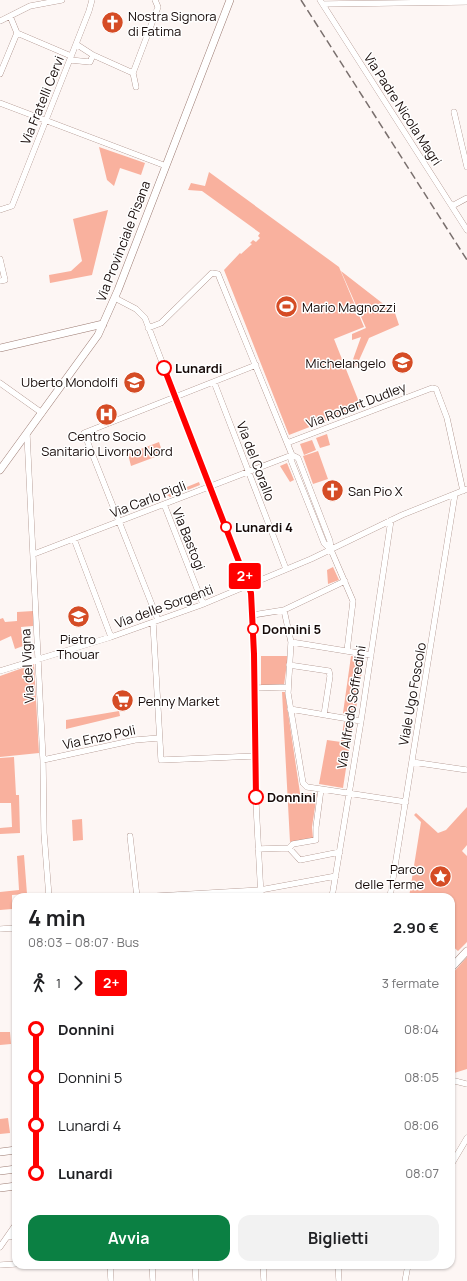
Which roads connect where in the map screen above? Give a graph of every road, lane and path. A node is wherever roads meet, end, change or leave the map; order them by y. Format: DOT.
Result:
graph roads {
  1 [pos="62,0"];
  2 [pos="92,0"];
  3 [pos="155,0"];
  4 [pos="230,0"];
  5 [pos="451,1"];
  6 [pos="321,2"];
  7 [pos="467,2"];
  8 [pos="10,16"];
  9 [pos="0,21"];
  10 [pos="17,33"];
  11 [pos="76,44"];
  12 [pos="93,55"];
  13 [pos="71,58"];
  14 [pos="133,73"];
  15 [pos="0,74"];
  16 [pos="136,87"];
  17 [pos="0,103"];
  18 [pos="454,112"];
  19 [pos="45,120"];
  20 [pos="166,166"];
  21 [pos="467,167"];
  22 [pos="467,198"];
  23 [pos="452,206"];
  24 [pos="0,210"];
  25 [pos="467,230"];
  26 [pos="0,259"];
  27 [pos="3,280"];
  28 [pos="115,298"];
  29 [pos="103,324"];
  30 [pos="148,328"];
  31 [pos="0,348"];
  32 [pos="256,365"];
  33 [pos="0,382"];
  34 [pos="214,382"];
  35 [pos="175,396"];
  36 [pos="42,412"];
  37 [pos="27,434"];
  38 [pos="287,443"];
  39 [pos="292,455"];
  40 [pos="1,468"];
  41 [pos="249,472"];
  42 [pos="209,487"];
  43 [pos="465,490"];
  44 [pos="455,494"];
  45 [pos="164,504"];
  46 [pos="391,520"];
  47 [pos="119,522"];
  48 [pos="74,539"];
  49 [pos="331,550"];
  50 [pos="34,554"];
  51 [pos="286,570"];
  52 [pos="345,581"];
  53 [pos="249,585"];
  54 [pos="203,604"];
  55 [pos="284,610"];
  56 [pos="253,615"];
  57 [pos="155,621"];
  58 [pos="111,637"];
  59 [pos="291,642"];
  60 [pos="347,651"];
  61 [pos="371,655"];
  62 [pos="38,659"];
  63 [pos="289,665"];
  64 [pos="0,671"];
  65 [pos="288,687"];
  66 [pos="255,688"];
  67 [pos="290,709"];
  68 [pos="324,715"];
  69 [pos="361,721"];
  70 [pos="159,738"];
  71 [pos="256,756"];
  72 [pos="43,760"];
  73 [pos="412,762"];
  74 [pos="467,770"];
  75 [pos="322,789"];
  76 [pos="349,793"];
  77 [pos="406,802"];
  78 [pos="130,836"];
  79 [pos="289,848"];
  80 [pos="258,849"];
  81 [pos="340,852"];
  82 [pos="336,876"];
  83 [pos="260,890"];
  84 [pos="49,893"];
  85 [pos="137,893"];
  86 [pos="208,893"];
  87 [pos="333,893"];
  88 [pos="391,893"];
  89 [pos="12,928"];
  90 [pos="0,929"];
  91 [pos="467,951"];
  92 [pos="455,964"];
  93 [pos="455,1081"];
  94 [pos="467,1084"];
  95 [pos="467,1138"];
  96 [pos="460,1148"];
  97 [pos="12,1150"];
  98 [pos="455,1151"];
  99 [pos="0,1152"];
  100 [pos="455,1157"];
  101 [pos="12,1169"];
  102 [pos="0,1170"];
  103 [pos="12,1186"];
  104 [pos="0,1188"];
  105 [pos="12,1230"];
  106 [pos="12,1236"];
  107 [pos="7,1237"];
  108 [pos="0,1247"];
  109 [pos="12,1264"];
  110 [pos="0,1265"];
  111 [pos="110,1269"];
  112 [pos="152,1269"];
  113 [pos="195,1269"];
  114 [pos="263,1269"];
  115 [pos="338,1269"];
  116 [pos="407,1269"];
  117 [pos="111,1281"];
  118 [pos="154,1281"];
  119 [pos="196,1281"];
  120 [pos="264,1281"];
  121 [pos="340,1281"];
  122 [pos="405,1281"];
  1 -- 8 [label="street"];
  2 -- 11 [label="street, Via Fratelli Cervi"];
  3 -- 14 [label="street"];
  4 -- 20 [label="street, Via Provinciale Pisana"];
  5 -- 6 [label="street"];
  5 -- 7 [label="street"];
  6 -- 23 [label="street, Via Padre Nicola Magri"];
  8 -- 9 [label="street"];
  8 -- 10 [label="street"];
  10 -- 13 [label="street"];
  10 -- 15 [label="street"];
  11 -- 12 [label="street"];
  11 -- 13 [label="street, Via Fratelli Cervi"];
  12 -- 13 [label="street"];
  12 -- 14 [label="street"];
  13 -- 19 [label="street, Via Fratelli Cervi"];
  14 -- 16 [label="street"];
  17 -- 19 [label="street"];
  18 -- 21 [label="street"];
  19 -- 20 [label="street"];
  19 -- 24 [label="street, Via Fratelli Cervi"];
  20 -- 28 [label="street, Via Provinciale Pisana"];
  22 -- 23 [label="street"];
  23 -- 25 [label="street, Via Padre Nicola Magri"];
  26 -- 27 [label="street"];
  28 -- 29 [label="street, Via Provinciale Pisana"];
  28 -- 30 [label="street"];
  29 -- 31 [label="street"];
  29 -- 36 [label="street, Via Provinciale Pisana"];
  30 -- 32 [label="street"];
  30 -- 35 [label="street"];
  32 -- 34 [label="street"];
  32 -- 38 [label="street"];
  33 -- 36 [label="street"];
  34 -- 35 [label="street"];
  34 -- 41 [label="street, Via del Corallo"];
  35 -- 42 [label="street"];
  35 -- 47 [label="street"];
  36 -- 37 [label="street, Via Provinciale Pisana"];
  37 -- 40 [label="street, Via Provinciale Pisana"];
  37 -- 50 [label="street, Via del Vigna"];
  38 -- 39 [label="street"];
  38 -- 43 [label="street, Via Robert Dudley"];
  39 -- 41 [label="street, Via Carlo Pigli"];
  39 -- 49 [label="street"];
  41 -- 42 [label="street, Via Carlo Pigli"];
  41 -- 51 [label="street, Via del Corallo"];
  42 -- 45 [label="street, Via Carlo Pigli"];
  42 -- 53 [label="street"];
  43 -- 44 [label="street, Via delle Sorgenti"];
  44 -- 46 [label="street, Via delle Sorgenti"];
  44 -- 73 [label="street, Viale Ugo Foscolo"];
  45 -- 47 [label="street, Via Carlo Pigli"];
  45 -- 54 [label="street, Via Bastogi"];
  46 -- 49 [label="street, Via delle Sorgenti"];
  46 -- 61 [label="street, Via Alfredo Soffredini"];
  47 -- 48 [label="street, Via Carlo Pigli"];
  47 -- 57 [label="street"];
  48 -- 50 [label="street, Via Carlo Pigli"];
  48 -- 58 [label="street"];
  49 -- 51 [label="street, Via delle Sorgenti"];
  49 -- 52 [label="street"];
  50 -- 62 [label="street, Via del Vigna"];
  51 -- 53 [label="street, Via delle Sorgenti"];
  52 -- 55 [label="street"];
  52 -- 60 [label="street"];
  53 -- 54 [label="street, Via delle Sorgenti"];
  53 -- 56 [label="street"];
  54 -- 57 [label="street, Via delle Sorgenti"];
  55 -- 56 [label="street"];
  55 -- 59 [label="street"];
  56 -- 66 [label="street"];
  57 -- 58 [label="street, Via delle Sorgenti"];
  57 -- 70 [label="street"];
  58 -- 62 [label="street, Via delle Sorgenti"];
  59 -- 60 [label="street"];
  59 -- 63 [label="street"];
  60 -- 61 [label="street"];
  61 -- 69 [label="street, Via Alfredo Soffredini"];
  62 -- 64 [label="street, Via delle Sorgenti"];
  62 -- 72 [label="street, Via del Vigna"];
  63 -- 65 [label="street"];
  63 -- 68 [label="street"];
  65 -- 66 [label="street"];
  65 -- 67 [label="street"];
  66 -- 71 [label="street"];
  67 -- 68 [label="street"];
  67 -- 75 [label="street"];
  68 -- 69 [label="street"];
  69 -- 76 [label="street, Via Alfredo Soffredini"];
  70 -- 71 [label="street"];
  70 -- 72 [label="street, Via Enzo Poli"];
  71 -- 80 [label="street"];
  72 -- 84 [label="street, Via del Vigna"];
  73 -- 74 [label="street"];
  73 -- 77 [label="street, Viale Ugo Foscolo"];
  75 -- 76 [label="street"];
  75 -- 79 [label="street"];
  76 -- 77 [label="street"];
  76 -- 81 [label="street, Via Alfredo Soffredini"];
  77 -- 88 [label="street, Viale Ugo Foscolo"];
  78 -- 85 [label="street"];
  79 -- 80 [label="street"];
  79 -- 81 [label="street"];
  80 -- 83 [label="street"];
  81 -- 82 [label="street, Via Alfredo Soffredini"];
  82 -- 83 [label="street"];
  82 -- 87 [label="street, Via Alfredo Soffredini"];
  83 -- 86 [label="street"];
  89 -- 90 [label="street"];
  91 -- 92 [label="street"];
  93 -- 94 [label="street"];
  95 -- 96 [label="street"];
  96 -- 98 [label="street"];
  96 -- 100 [label="street"];
  97 -- 99 [label="street"];
  101 -- 102 [label="street"];
  103 -- 104 [label="street"];
  105 -- 107 [label="street"];
  106 -- 107 [label="street"];
  107 -- 108 [label="street"];
  109 -- 110 [label="street"];
  111 -- 117 [label="street"];
  112 -- 118 [label="street"];
  113 -- 119 [label="street"];
  114 -- 120 [label="street"];
  115 -- 121 [label="street"];
  116 -- 122 [label="street"];
}
